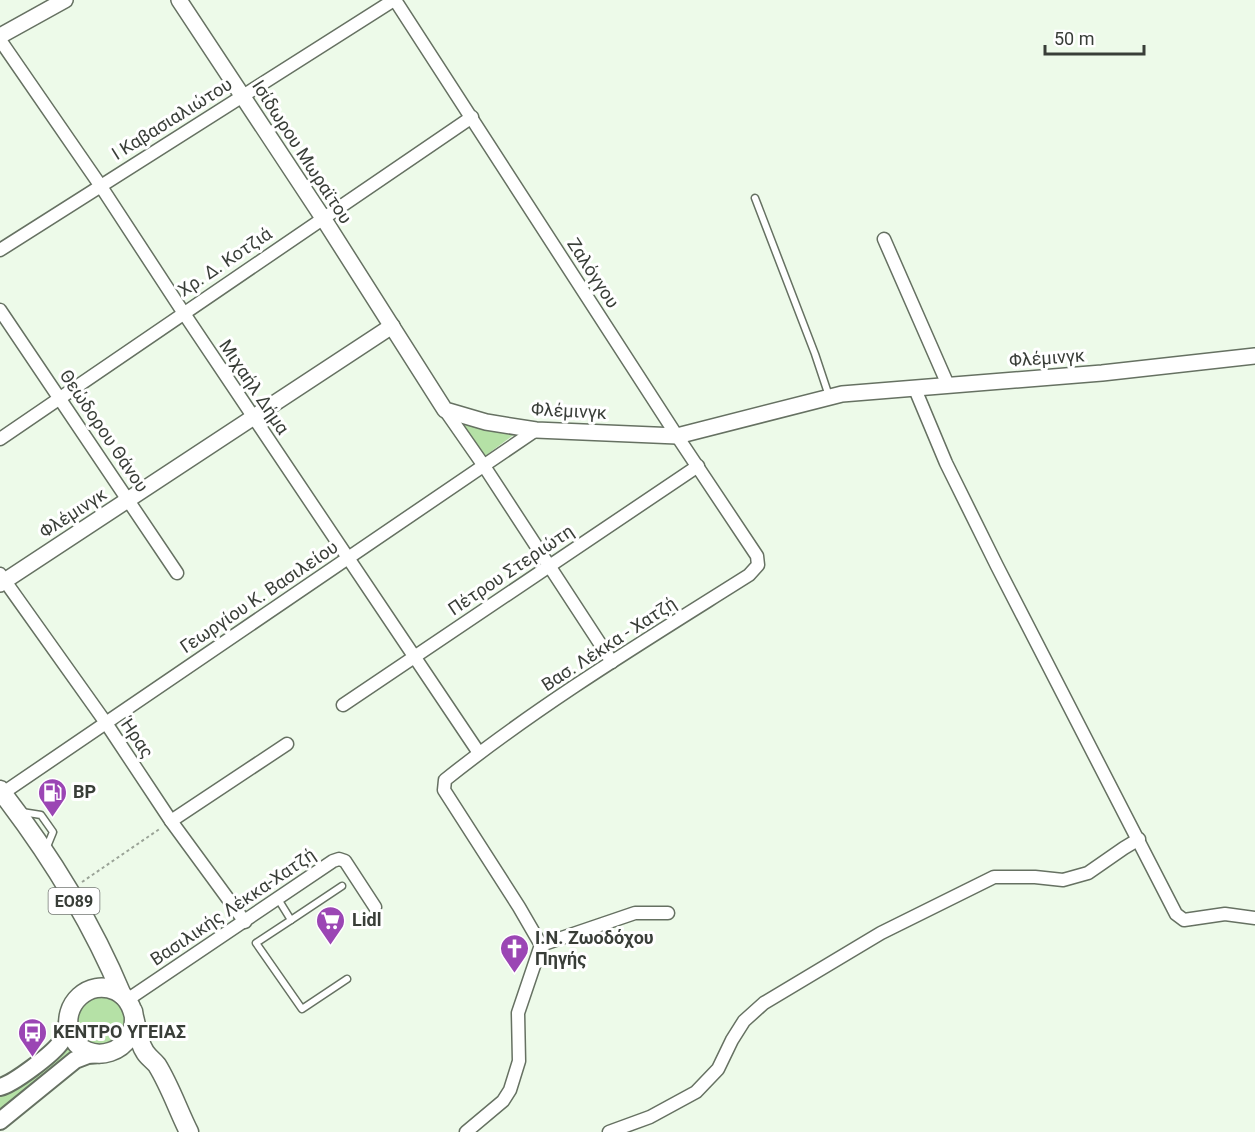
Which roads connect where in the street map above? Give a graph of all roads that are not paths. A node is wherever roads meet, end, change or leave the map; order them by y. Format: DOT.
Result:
graph roads {
  1 [pos="65,0"];
  2 [pos="179,0"];
  3 [pos="395,0"];
  4 [pos="0,38"];
  5 [pos="242,96"];
  6 [pos="472,117"];
  7 [pos="100,186"];
  8 [pos="755,198"];
  9 [pos="322,218"];
  10 [pos="884,239"];
  11 [pos="0,250"];
  12 [pos="0,310"];
  13 [pos="183,312"];
  14 [pos="392,326"];
  15 [pos="1255,356"];
  16 [pos="948,385"];
  17 [pos="915,389"];
  18 [pos="829,397"];
  19 [pos="59,399"];
  20 [pos="445,410"];
  21 [pos="254,417"];
  22 [pos="536,430"];
  23 [pos="677,436"];
  24 [pos="0,439"];
  25 [pos="484,466"];
  26 [pos="698,466"];
  27 [pos="129,499"];
  28 [pos="348,558"];
  29 [pos="550,565"];
  30 [pos="758,565"];
  31 [pos="177,573"];
  32 [pos="2,580"];
  33 [pos="415,656"];
  34 [pos="612,662"];
  35 [pos="343,705"];
  36 [pos="106,723"];
  37 [pos="287,744"];
  38 [pos="479,753"];
  39 [pos="1,792"];
  40 [pos="171,821"];
  41 [pos="1139,839"];
  42 [pos="342,886"];
  43 [pos="278,899"];
  44 [pos="375,907"];
  45 [pos="668,913"];
  46 [pos="1255,918"];
  47 [pos="291,920"];
  48 [pos="245,922"];
  49 [pos="541,945"];
  50 [pos="100,951"];
  51 [pos="347,979"];
  52 [pos="81,995"];
  53 [pos="127,1002"];
  54 [pos="68,1020"];
  55 [pos="108,1052"];
  56 [pos="165,1081"];
  57 [pos="0,1087"];
  58 [pos="0,1121"];
  59 [pos="189,1132"];
  60 [pos="466,1132"];
  61 [pos="609,1132"];
  1 -- 4 [label="street"];
  2 -- 5 [label="street, Ισίδωρου Μωραϊτου"];
  3 -- 5 [label="street, Ι Καβασιαλιώτου"];
  3 -- 6 [label="street, Ζαλόγγου"];
  4 -- 7 [label="street, Μιχαήλ Δήμα"];
  5 -- 7 [label="street, Ι Καβασιαλιώτου"];
  5 -- 9 [label="street, Ισίδωρου Μωραϊτου"];
  6 -- 9 [label="street, Χρ. Δ. Κοτζιά"];
  6 -- 23 [label="street, Ζαλόγγου"];
  7 -- 11 [label="street, Ι Καβασιαλιώτου"];
  7 -- 13 [label="street, Μιχαήλ Δήμα"];
  8 -- 18 [label="lane"];
  9 -- 13 [label="street, Χρ. Δ. Κοτζιά"];
  9 -- 14 [label="street, Ισίδωρου Μωραϊτου"];
  10 -- 16 [label="street"];
  12 -- 19 [label="street, Θεώδορου Θάνου"];
  13 -- 19 [label="street, Χρ. Δ. Κοτζιά"];
  13 -- 21 [label="street, Μιχαήλ Δήμα"];
  14 -- 20 [label="street"];
  14 -- 21 [label="street, Φλέμινγκ"];
  15 -- 16 [label="street, Φλέμινγκ"];
  16 -- 17 [label="street, Φλέμινγκ"];
  17 -- 18 [label="street, Φλέμινγκ"];
  17 -- 41 [label="street"];
  18 -- 23 [label="street, Φλέμινγκ"];
  19 -- 24 [label="street, Χρ. Δ. Κοτζιά"];
  19 -- 27 [label="street, Θεώδορου Θάνου"];
  20 -- 22 [label="street, Φλέμινγκ"];
  20 -- 25 [label="street"];
  21 -- 27 [label="street, Φλέμινγκ"];
  21 -- 28 [label="street, Μιχαήλ Δήμα"];
  22 -- 23 [label="street, Φλέμινγκ"];
  22 -- 25 [label="street, Γεωργίου Κ. Βασιλείου"];
  23 -- 26 [label="street, Ζαλόγγου"];
  25 -- 28 [label="street, Γεωργίου Κ. Βασιλείου"];
  25 -- 29 [label="street"];
  26 -- 29 [label="street, Πέτρου Στεριώτη"];
  26 -- 30 [label="street, Ζαλόγγου"];
  27 -- 31 [label="street, Θεώδορου Θάνου"];
  27 -- 32 [label="street, Φλέμινγκ"];
  28 -- 33 [label="street, Μιχαήλ Δήμα"];
  28 -- 36 [label="street, Γεωργίου Κ. Βασιλείου"];
  29 -- 33 [label="street, Πέτρου Στεριώτη"];
  29 -- 34 [label="street"];
  30 -- 34 [label="street, Βασ. Λέκκα - Χατζή"];
  32 -- 36 [label="street, Ήρας"];
  33 -- 35 [label="street, Πέτρου Στεριώτη"];
  33 -- 38 [label="street, Μιχαήλ Δήμα"];
  34 -- 38 [label="street, Βασ. Λέκκα - Χατζή"];
  36 -- 39 [label="street, Γεωργίου Κ. Βασιλείου"];
  36 -- 40 [label="street, Ήρας"];
  37 -- 40 [label="street"];
  38 -- 49 [label="street, Βασ. Λέκκα - Χατζή"];
  39 -- 50 [label="main road, ΕΟ89"];
  40 -- 48 [label="street, Ήρας"];
  41 -- 46 [label="street"];
  41 -- 61 [label="street"];
  42 -- 47 [label="lane"];
  43 -- 44 [label="street, Βασιλικής Λέκκα-Χατζή"];
  43 -- 47 [label="lane"];
  43 -- 48 [label="street, Βασιλικής Λέκκα-Χατζή"];
  45 -- 49 [label="street"];
  47 -- 51 [label="lane"];
  48 -- 53 [label="street, Βασιλικής Λέκκα-Χατζή"];
  49 -- 60 [label="street"];
  50 -- 52 [label="main road"];
  50 -- 53 [label="main road, ΕΟ89"];
  52 -- 53 [label="main road"];
  52 -- 54 [label="main road"];
  53 -- 55 [label="main road"];
  53 -- 56 [label="main road, ΕΟ89"];
  54 -- 55 [label="main road, ΕΟ89"];
  54 -- 57 [label="main road"];
  55 -- 56 [label="main road, ΕΟ89"];
  55 -- 58 [label="main road"];
  56 -- 59 [label="main road, ΕΟ89"];
}
